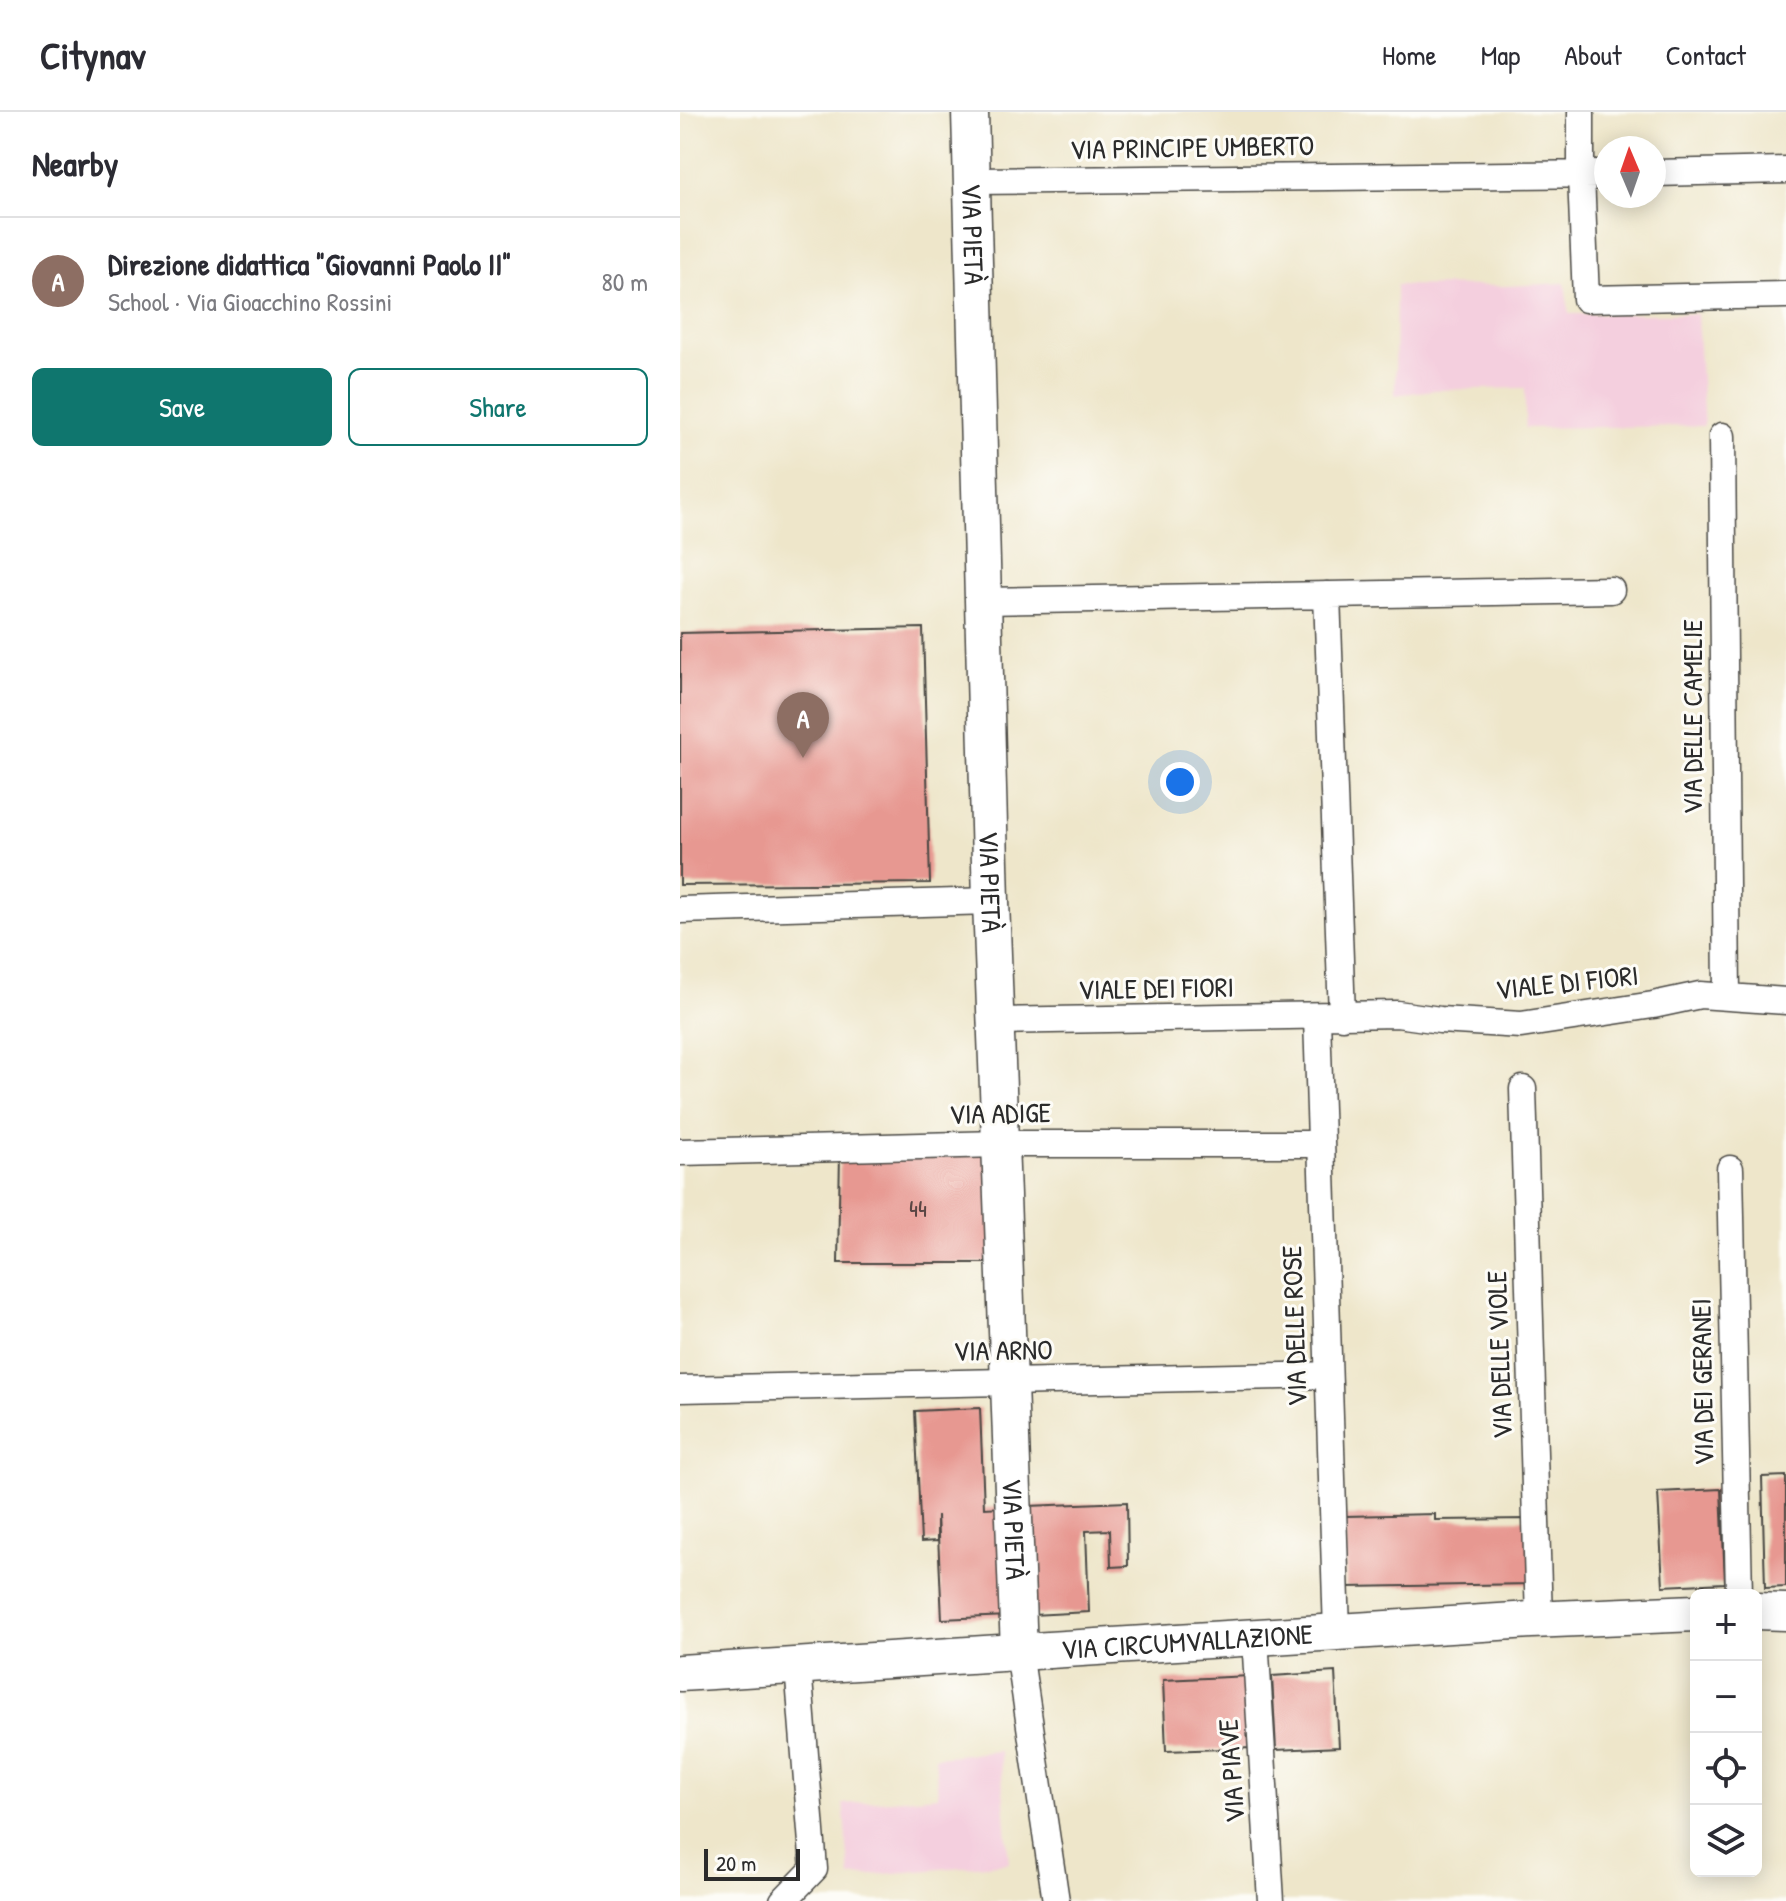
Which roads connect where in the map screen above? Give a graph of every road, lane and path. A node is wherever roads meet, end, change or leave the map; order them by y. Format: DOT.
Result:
graph roads {
  1 [pos="970,112"];
  2 [pos="1581,112"];
  3 [pos="1786,170"];
  4 [pos="1666,173"];
  5 [pos="1593,175"];
  6 [pos="971,181"];
  7 [pos="1786,295"];
  8 [pos="1722,436"];
  9 [pos="1611,590"];
  10 [pos="1327,595"];
  11 [pos="983,601"];
  12 [pos="991,901"];
  13 [pos="680,910"];
  14 [pos="1727,996"];
  15 [pos="1786,1001"];
  16 [pos="1329,1017"];
  17 [pos="996,1021"];
  18 [pos="1523,1089"];
  19 [pos="1000,1144"];
  20 [pos="1321,1144"];
  21 [pos="680,1152"];
  22 [pos="1730,1169"];
  23 [pos="1328,1375"];
  24 [pos="1009,1382"];
  25 [pos="680,1389"];
  26 [pos="1739,1589"];
  27 [pos="1762,1611"];
  28 [pos="1786,1612"];
  29 [pos="1690,1613"];
  30 [pos="1539,1620"];
  31 [pos="1337,1632"];
  32 [pos="1255,1637"];
  33 [pos="1019,1652"];
  34 [pos="798,1666"];
  35 [pos="680,1673"];
  36 [pos="783,1901"];
  37 [pos="1056,1901"];
  38 [pos="1271,1901"];
  1 -- 6 [label="street, VIA PIETÀ"];
  2 -- 5 [label="street"];
  3 -- 4 [label="street"];
  5 -- 6 [label="street, VIA PRINCIPE UMBERTO"];
  5 -- 7 [label="street"];
  6 -- 11 [label="street, VIA PIETÀ"];
  8 -- 14 [label="street, VIA DELLE CAMELIE"];
  9 -- 10 [label="street"];
  10 -- 11 [label="street"];
  10 -- 16 [label="street, VIA DELLE ROSE"];
  11 -- 12 [label="street, VIA PIETÀ"];
  12 -- 13 [label="street"];
  12 -- 17 [label="street, VIA PIETÀ"];
  14 -- 15 [label="street"];
  14 -- 16 [label="street, VIALE DI FIORI"];
  16 -- 17 [label="street, VIALE DEI FIORI"];
  16 -- 20 [label="street, VIA DELLE ROSE"];
  17 -- 19 [label="street, VIA PIETÀ"];
  18 -- 30 [label="street, VIA DELLE VIOLE"];
  19 -- 20 [label="street, VIA ADIGE"];
  19 -- 21 [label="street, VIA ADIGE"];
  19 -- 24 [label="street, VIA PIETÀ"];
  20 -- 23 [label="street, VIA DELLE ROSE"];
  22 -- 26 [label="street, VIA DEI GERANEI"];
  23 -- 24 [label="street, VIA ARNO"];
  23 -- 31 [label="street, VIA DELLE ROSE"];
  24 -- 25 [label="street, VIA ARNO"];
  24 -- 33 [label="street, VIA PIETÀ"];
  27 -- 28 [label="street"];
  29 -- 30 [label="street, VIA CIRCUMVALLAZIONE"];
  30 -- 31 [label="street, VIA CIRCUMVALLAZIONE"];
  31 -- 32 [label="street, VIA CIRCUMVALLAZIONE"];
  32 -- 33 [label="street, VIA CIRCUMVALLAZIONE"];
  32 -- 38 [label="street, VIA PIAVE"];
  33 -- 34 [label="street, VIA CIRCUMVALLAZIONE"];
  33 -- 37 [label="street"];
  34 -- 35 [label="street, VIA CIRCUMVALLAZIONE"];
  34 -- 36 [label="street"];
}
